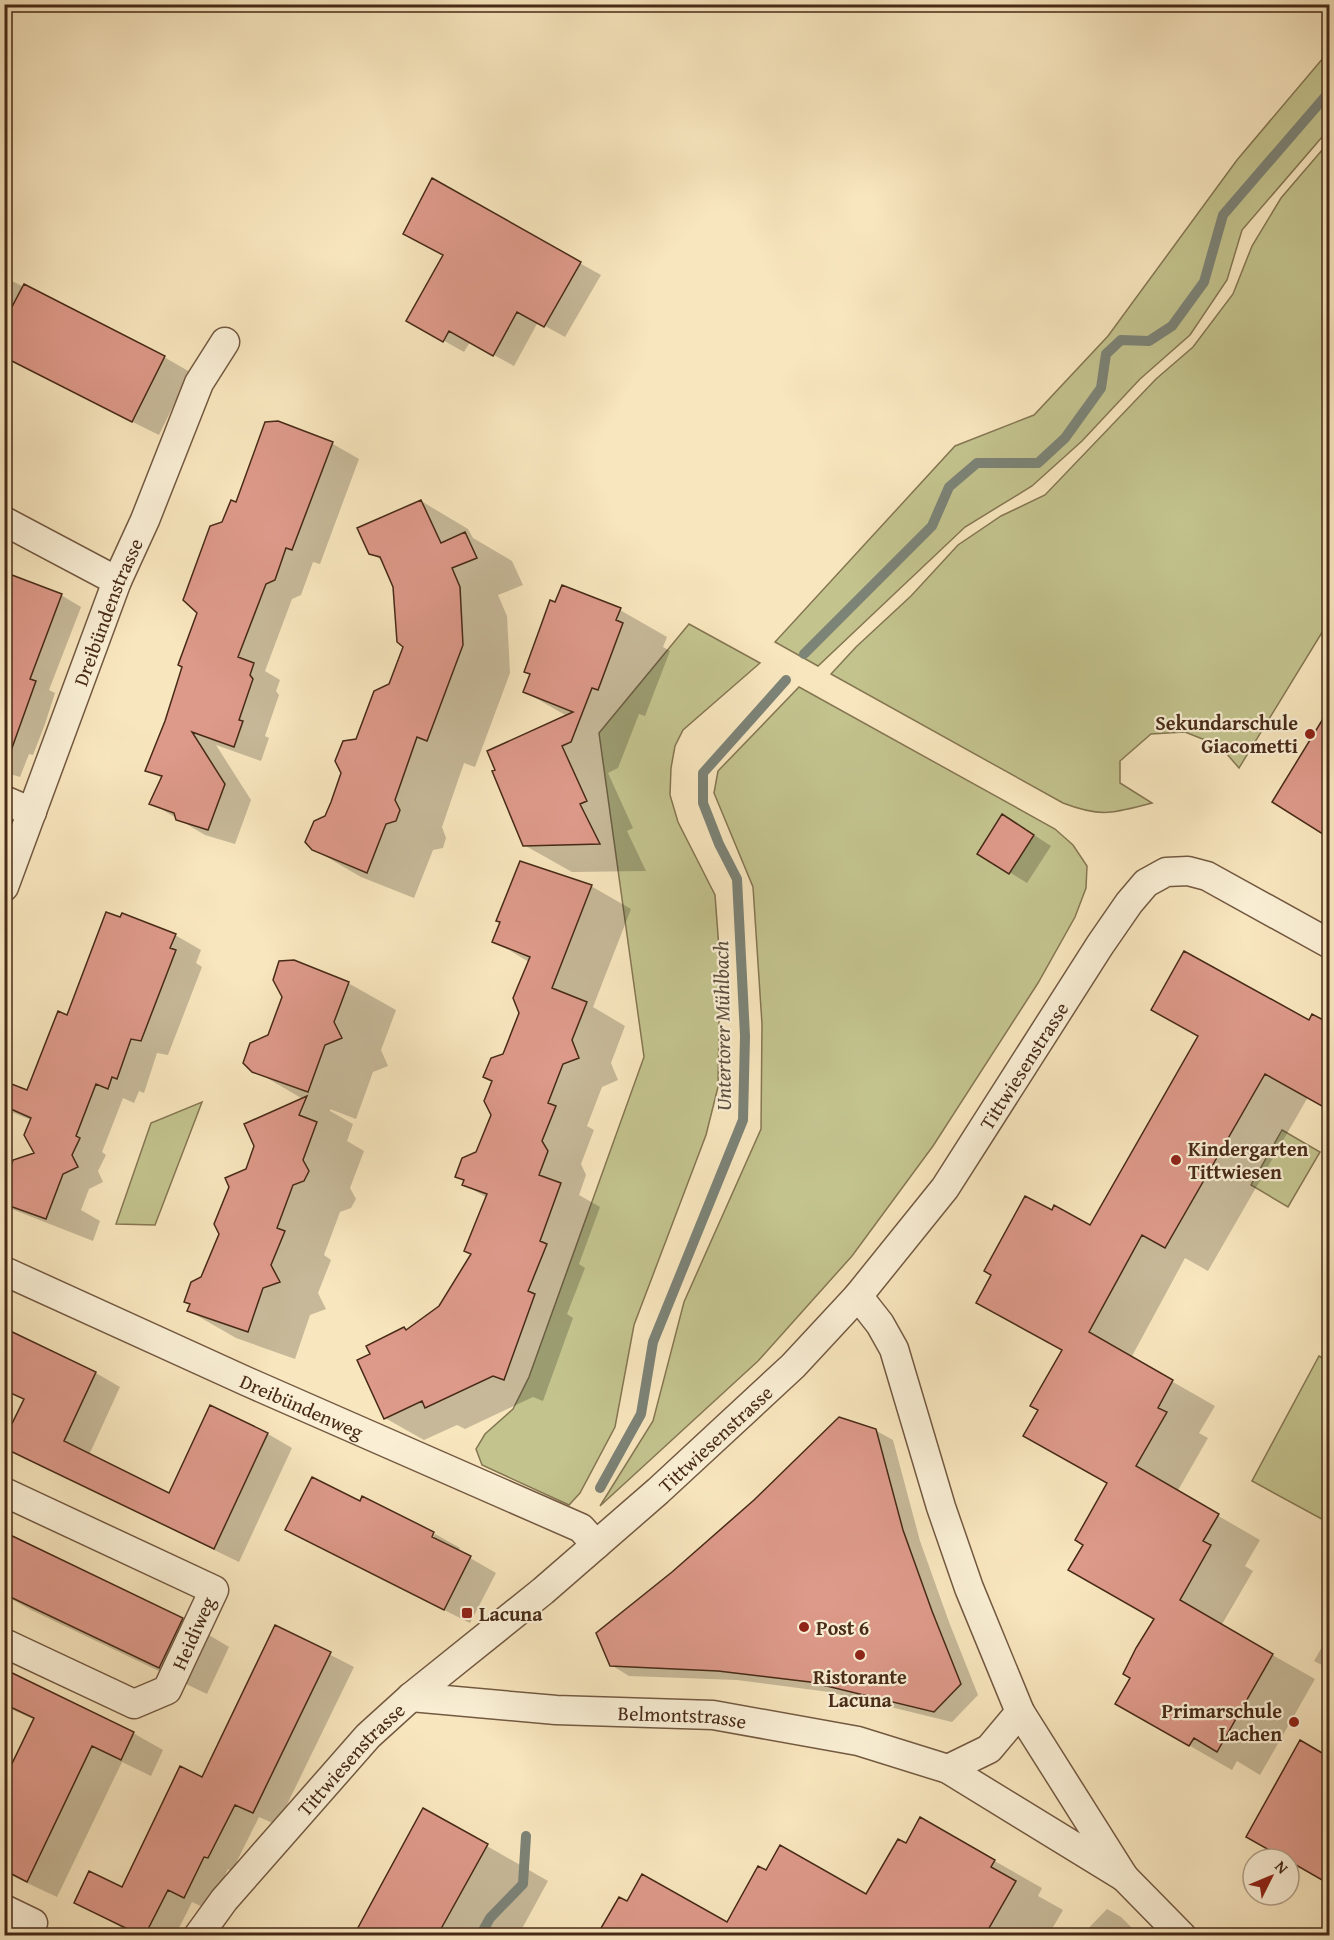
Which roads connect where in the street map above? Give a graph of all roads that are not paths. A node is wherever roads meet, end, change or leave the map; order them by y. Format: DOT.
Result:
graph roads {
  1 [pos="225,342"];
  2 [pos="4,521"];
  3 [pos="117,581"];
  4 [pos="4,800"];
  5 [pos="32,812"];
  6 [pos="4,887"];
  7 [pos="1329,944"];
  8 [pos="4,1272"];
  9 [pos="858,1296"];
  10 [pos="4,1492"];
  11 [pos="596,1545"];
  12 [pos="4,1643"];
  13 [pos="411,1696"];
  14 [pos="1020,1712"];
  15 [pos="948,1769"];
  16 [pos="1124,1877"];
  17 [pos="4,1909"];
  18 [pos="33,1923"];
  19 [pos="198,1935"];
  20 [pos="1182,1935"];
  1 -- 3 [label="street, Dreibündenstrasse"];
  2 -- 3 [label="street"];
  3 -- 5 [label="street, Dreibündenstrasse"];
  4 -- 5 [label="street"];
  5 -- 6 [label="street, Dreibündenstrasse"];
  7 -- 9 [label="street, Tittwiesenstrasse"];
  8 -- 11 [label="street, Dreibündenweg"];
  9 -- 11 [label="street, Tittwiesenstrasse"];
  9 -- 14 [label="street, Belmontstrasse"];
  10 -- 12 [label="street, Heidiweg"];
  11 -- 13 [label="street, Tittwiesenstrasse"];
  13 -- 15 [label="street, Belmontstrasse"];
  13 -- 19 [label="street, Tittwiesenstrasse"];
  14 -- 15 [label="street"];
  14 -- 16 [label="street, Belmontstrasse"];
  15 -- 16 [label="street, Belmontstrasse"];
  16 -- 20 [label="street, Belmontstrasse"];
  17 -- 18 [label="street"];
}
